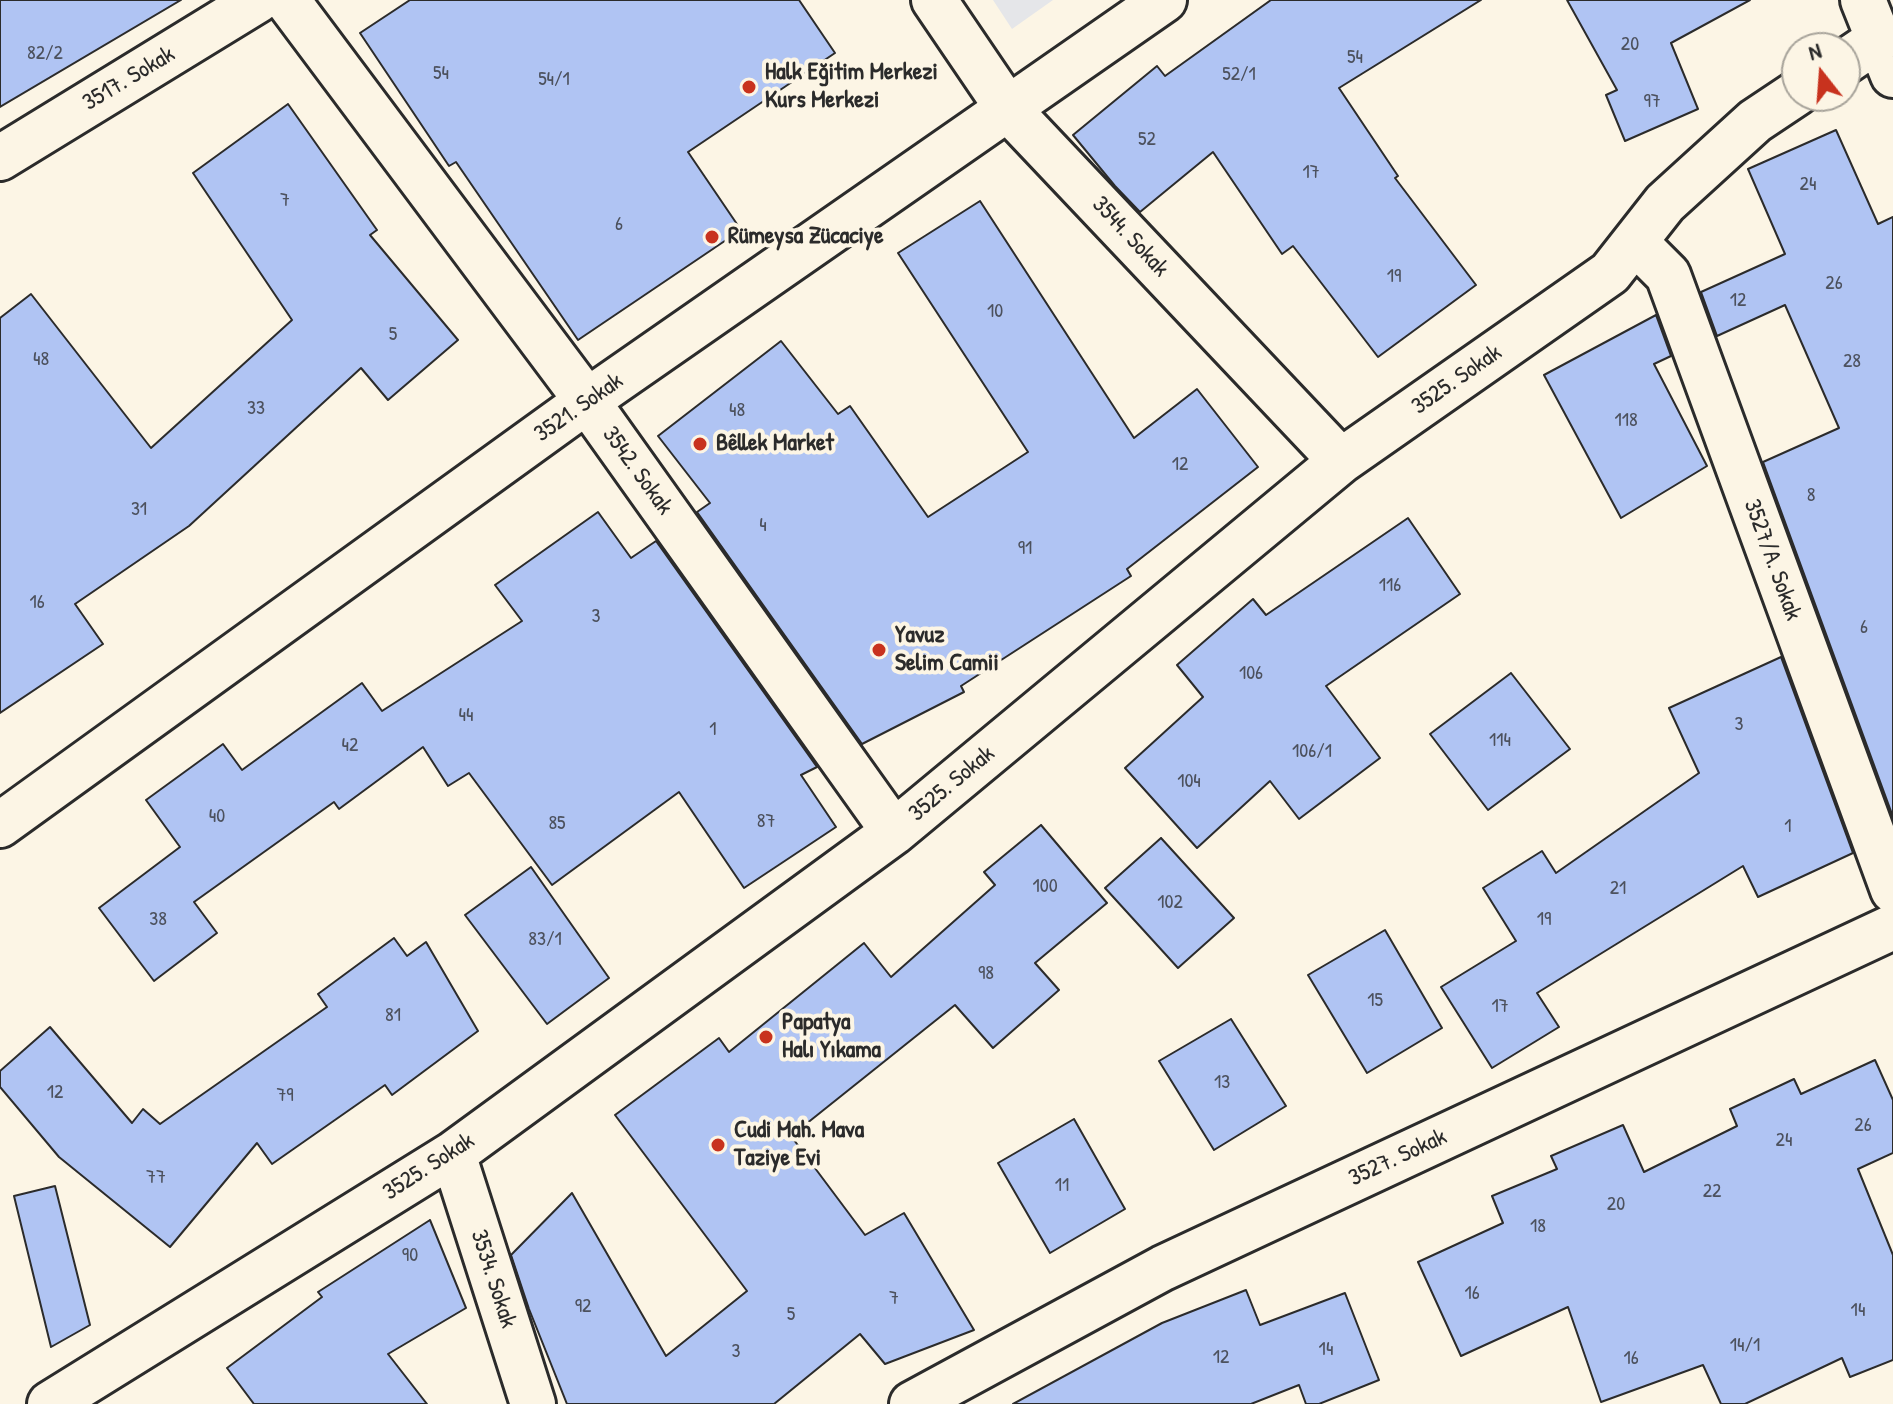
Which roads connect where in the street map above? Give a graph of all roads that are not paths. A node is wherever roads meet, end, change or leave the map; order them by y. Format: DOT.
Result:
graph roads {
  1 [pos="258,0"];
  2 [pos="287,0"];
  3 [pos="934,0"];
  4 [pos="1164,0"];
  5 [pos="1781,104"];
  6 [pos="1008,109"];
  7 [pos="0,158"];
  8 [pos="1635,242"];
  9 [pos="587,401"];
  10 [pos="1341,461"];
  11 [pos="0,825"];
  12 [pos="894,832"];
  13 [pos="1893,890"];
  14 [pos="1893,927"];
  15 [pos="453,1154"];
  16 [pos="50,1404"];
  17 [pos="533,1404"];
  18 [pos="912,1404"];
  1 -- 7 [label="street, 3517. Sokak"];
  2 -- 9 [label="street, 3542. Sokak"];
  3 -- 6 [label="street, 3544. Sokak"];
  4 -- 6 [label="street, 3521. Sokak"];
  5 -- 8 [label="street, 3525. Sokak"];
  6 -- 9 [label="street, 3521. Sokak"];
  6 -- 10 [label="street, 3544. Sokak"];
  8 -- 10 [label="street, 3525. Sokak"];
  8 -- 13 [label="street, 3527/A. Sokak"];
  9 -- 11 [label="street, 3521. Sokak"];
  9 -- 12 [label="street, 3542. Sokak"];
  10 -- 12 [label="street, 3525. Sokak"];
  12 -- 15 [label="street, 3525. Sokak"];
  14 -- 18 [label="street, 3527. Sokak"];
  15 -- 16 [label="street, 3525. Sokak"];
  15 -- 17 [label="street, 3534. Sokak"];
}
